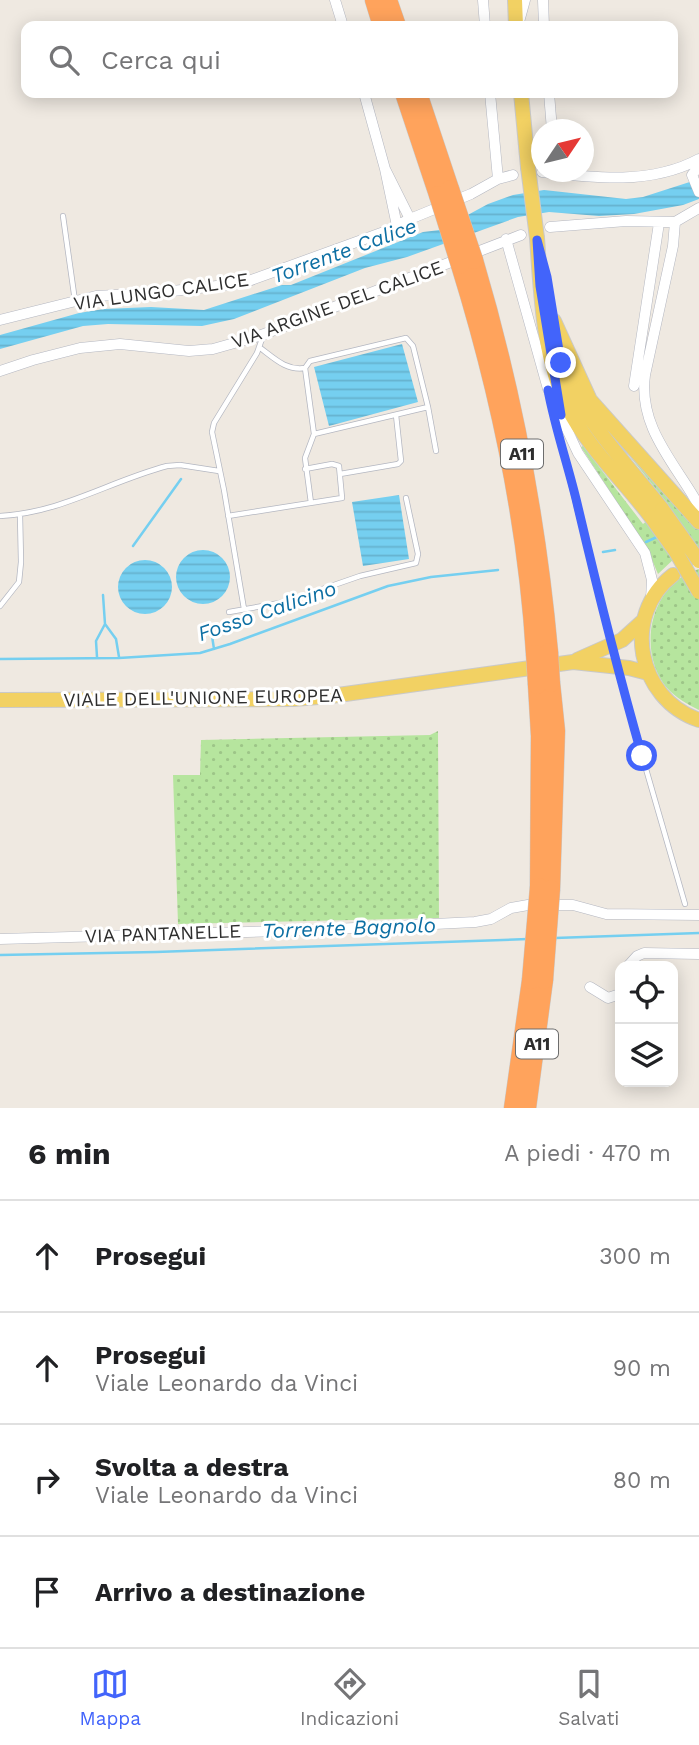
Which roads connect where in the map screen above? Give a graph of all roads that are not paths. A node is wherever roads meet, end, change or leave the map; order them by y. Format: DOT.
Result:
graph roads {
  1 [pos="335,0"];
  2 [pos="374,0"];
  3 [pos="388,0"];
  4 [pos="483,0"];
  5 [pos="515,0"];
  6 [pos="525,0"];
  7 [pos="543,0"];
  8 [pos="341,21"];
  9 [pos="380,21"];
  10 [pos="395,21"];
  11 [pos="485,21"];
  12 [pos="517,21"];
  13 [pos="519,21"];
  14 [pos="544,21"];
  15 [pos="364,98"];
  16 [pos="406,98"];
  17 [pos="419,98"];
  18 [pos="490,98"];
  19 [pos="522,98"];
  20 [pos="549,98"];
  21 [pos="551,119"];
  22 [pos="531,128"];
  23 [pos="699,159"];
  24 [pos="699,166"];
  25 [pos="385,169"];
  26 [pos="513,175"];
  27 [pos="594,178"];
  28 [pos="498,179"];
  29 [pos="542,182"];
  30 [pos="444,192"];
  31 [pos="699,192"];
  32 [pos="699,208"];
  33 [pos="63,216"];
  34 [pos="410,219"];
  35 [pos="675,222"];
  36 [pos="659,223"];
  37 [pos="397,226"];
  38 [pos="550,227"];
  39 [pos="522,235"];
  40 [pos="506,239"];
  41 [pos="537,239"];
  42 [pos="75,301"];
  43 [pos="0,320"];
  44 [pos="554,321"];
  45 [pos="264,334"];
  46 [pos="259,347"];
  47 [pos="305,368"];
  48 [pos="0,371"];
  49 [pos="554,374"];
  50 [pos="634,386"];
  51 [pos="548,390"];
  52 [pos="428,407"];
  53 [pos="396,415"];
  54 [pos="561,415"];
  55 [pos="314,434"];
  56 [pos="436,451"];
  57 [pos="305,469"];
  58 [pos="219,471"];
  59 [pos="340,474"];
  60 [pos="407,498"];
  61 [pos="311,503"];
  62 [pos="699,506"];
  63 [pos="657,513"];
  64 [pos="20,515"];
  65 [pos="0,516"];
  66 [pos="228,516"];
  67 [pos="699,522"];
  68 [pos="699,561"];
  69 [pos="673,575"];
  70 [pos="699,592"];
  71 [pos="651,601"];
  72 [pos="0,606"];
  73 [pos="244,610"];
  74 [pos="229,612"];
  75 [pos="643,621"];
  76 [pos="573,662"];
  77 [pos="648,673"];
  78 [pos="0,694"];
  79 [pos="0,700"];
  80 [pos="27,701"];
  81 [pos="683,713"];
  82 [pos="699,720"];
  83 [pos="699,729"];
  84 [pos="685,904"];
  85 [pos="699,915"];
  86 [pos="0,939"];
  87 [pos="699,954"];
  88 [pos="632,961"];
  89 [pos="538,980"];
  90 [pos="590,987"];
  91 [pos="615,995"];
  92 [pos="513,1108"];
  93 [pos="527,1108"];
  1 -- 8 [label="street"];
  2 -- 9 [label="highway"];
  3 -- 10 [label="highway"];
  4 -- 11 [label="street"];
  5 -- 12 [label="main road"];
  6 -- 13 [label="street"];
  7 -- 14 [label="street"];
  15 -- 25 [label="street"];
  16 -- 30 [label="highway, A11"];
  17 -- 30 [label="highway, A11"];
  18 -- 28 [label="street"];
  19 -- 22 [label="main road"];
  20 -- 21 [label="street"];
  23 -- 27 [label="street"];
  24 -- 31 [label="street"];
  25 -- 34 [label="street"];
  25 -- 37 [label="street"];
  26 -- 28 [label="street, VIA LUNGO CALICE"];
  28 -- 34 [label="street, VIA LUNGO CALICE"];
  29 -- 41 [label="main road, bridge"];
  30 -- 89 [label="highway, A11, bridge"];
  32 -- 35 [label="street"];
  33 -- 42 [label="lane"];
  34 -- 37 [label="street, VIA LUNGO CALICE"];
  35 -- 36 [label="street"];
  35 -- 62 [label="street"];
  36 -- 38 [label="street"];
  36 -- 50 [label="street"];
  37 -- 42 [label="street, VIA LUNGO CALICE"];
  39 -- 40 [label="street, VIA ARGINE DEL CALICE"];
  40 -- 45 [label="street, VIA ARGINE DEL CALICE"];
  40 -- 51 [label="street"];
  41 -- 44 [label="main road"];
  41 -- 49 [label="main road"];
  42 -- 43 [label="street, VIA LUNGO CALICE"];
  44 -- 63 [label="main road"];
  44 -- 67 [label="main road"];
  45 -- 46 [label="lane"];
  45 -- 48 [label="street, VIA ARGINE DEL CALICE"];
  46 -- 47 [label="lane"];
  46 -- 58 [label="lane"];
  47 -- 52 [label="lane"];
  47 -- 55 [label="lane"];
  49 -- 54 [label="main road"];
  49 -- 63 [label="main road"];
  51 -- 54 [label="street"];
  51 -- 84 [label="lane, bridge"];
  52 -- 53 [label="lane"];
  52 -- 56 [label="lane"];
  53 -- 55 [label="lane"];
  53 -- 59 [label="lane"];
  54 -- 71 [label="street"];
  55 -- 57 [label="lane"];
  57 -- 59 [label="lane"];
  57 -- 61 [label="lane"];
  58 -- 64 [label="lane"];
  58 -- 66 [label="lane"];
  59 -- 61 [label="lane"];
  60 -- 73 [label="lane"];
  61 -- 66 [label="lane"];
  63 -- 68 [label="main road, bridge"];
  63 -- 70 [label="main road, bridge"];
  64 -- 65 [label="lane"];
  64 -- 72 [label="lane"];
  66 -- 73 [label="lane"];
  69 -- 71 [label="main road, VIALE DELL'UNIONE EUROPEA"];
  71 -- 75 [label="main road, VIALE DELL'UNIONE EUROPEA"];
  73 -- 74 [label="lane"];
  75 -- 76 [label="main road, VIALE DELL'UNIONE EUROPEA"];
  75 -- 77 [label="main road, VIALE DELL'UNIONE EUROPEA"];
  76 -- 77 [label="main road, VIALE DELL'UNIONE EUROPEA"];
  76 -- 80 [label="main road, VIALE DELL'UNIONE EUROPEA"];
  77 -- 81 [label="main road, VIALE DELL'UNIONE EUROPEA"];
  78 -- 80 [label="lane"];
  79 -- 80 [label="main road, VIALE DELL'UNIONE EUROPEA"];
  81 -- 82 [label="main road, VIALE DELL'UNIONE EUROPEA"];
  81 -- 83 [label="main road"];
  85 -- 86 [label="street, VIA PANTANELLE"];
  87 -- 88 [label="street"];
  89 -- 92 [label="highway, A11"];
  89 -- 93 [label="highway, A11"];
  90 -- 91 [label="street"];
}
